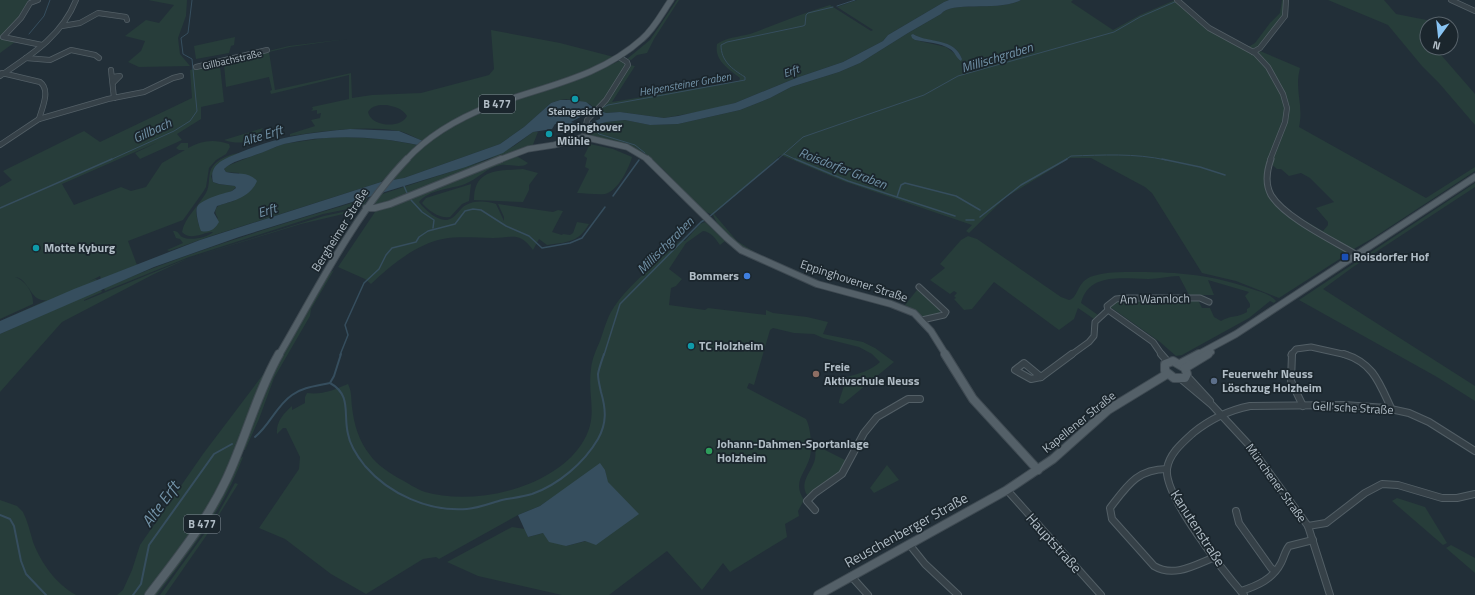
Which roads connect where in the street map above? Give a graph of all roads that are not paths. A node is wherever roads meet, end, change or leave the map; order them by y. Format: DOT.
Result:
graph roads {
  1 [pos="38,0"];
  2 [pos="76,0"];
  3 [pos="671,0"];
  4 [pos="1286,0"];
  5 [pos="1451,0"];
  6 [pos="1178,1"];
  7 [pos="1475,11"];
  8 [pos="127,20"];
  9 [pos="62,26"];
  10 [pos="42,45"];
  11 [pos="267,50"];
  12 [pos="1253,52"];
  13 [pos="619,57"];
  14 [pos="26,58"];
  15 [pos="99,58"];
  16 [pos="196,67"];
  17 [pos="111,70"];
  18 [pos="2,73"];
  19 [pos="0,76"];
  20 [pos="112,76"];
  21 [pos="181,76"];
  22 [pos="113,83"];
  23 [pos="114,98"];
  24 [pos="39,119"];
  25 [pos="584,134"];
  26 [pos="0,145"];
  27 [pos="1475,177"];
  28 [pos="366,208"];
  29 [pos="1357,255"];
  30 [pos="919,287"];
  31 [pos="1209,302"];
  32 [pos="1108,310"];
  33 [pos="922,320"];
  34 [pos="1168,362"];
  35 [pos="1183,366"];
  36 [pos="1167,374"];
  37 [pos="1042,377"];
  38 [pos="1184,378"];
  39 [pos="920,399"];
  40 [pos="1303,406"];
  41 [pos="1391,408"];
  42 [pos="1222,415"];
  43 [pos="1475,451"];
  44 [pos="1167,469"];
  45 [pos="1038,470"];
  46 [pos="1007,490"];
  47 [pos="1475,494"];
  48 [pos="814,510"];
  49 [pos="1236,511"];
  50 [pos="1308,526"];
  51 [pos="1313,540"];
  52 [pos="909,544"];
  53 [pos="1215,557"];
  54 [pos="1275,571"];
  55 [pos="851,576"];
  56 [pos="1242,593"];
  57 [pos="149,595"];
  58 [pos="818,595"];
  59 [pos="868,595"];
  60 [pos="958,595"];
  61 [pos="1101,595"];
  62 [pos="1330,595"];
  1 -- 10 [label="street"];
  2 -- 9 [label="street"];
  3 -- 13 [label="main road, Bergheimer Straße / B 477"];
  4 -- 12 [label="street"];
  5 -- 7 [label="street"];
  6 -- 12 [label="street"];
  8 -- 9 [label="street"];
  9 -- 10 [label="street"];
  10 -- 14 [label="street"];
  11 -- 16 [label="street, Gillbachstraße"];
  12 -- 29 [label="street"];
  13 -- 25 [label="street"];
  13 -- 28 [label="main road, Bergheimer Straße / B 477"];
  14 -- 15 [label="street"];
  14 -- 18 [label="street"];
  17 -- 20 [label="street"];
  18 -- 19 [label="street"];
  18 -- 24 [label="street"];
  20 -- 22 [label="street"];
  20 -- 22 [label="street"];
  21 -- 23 [label="street"];
  22 -- 23 [label="street"];
  23 -- 24 [label="street"];
  24 -- 26 [label="street"];
  25 -- 28 [label="main road"];
  25 -- 33 [label="main road, Eppinghovener Straße"];
  27 -- 29 [label="main road"];
  28 -- 57 [label="main road, Bergheimer Straße / B 477"];
  29 -- 35 [label="main road"];
  30 -- 33 [label="street"];
  31 -- 32 [label="street, Am Wannloch"];
  32 -- 34 [label="street, Am Wannloch"];
  32 -- 37 [label="street, Am Wannloch"];
  33 -- 45 [label="main road, Eppinghovener Straße"];
  34 -- 35 [label="main road"];
  34 -- 36 [label="main road"];
  35 -- 38 [label="main road"];
  36 -- 38 [label="main road"];
  36 -- 45 [label="main road, Kapellener Straße"];
  38 -- 42 [label="street, Münchener Straße"];
  39 -- 48 [label="street"];
  40 -- 41 [label="street, Gell'sche Straße"];
  40 -- 41 [label="street"];
  40 -- 42 [label="street, Gell'sche Straße"];
  41 -- 43 [label="street, Gell'sche Straße"];
  42 -- 44 [label="street"];
  42 -- 50 [label="street, Münchener Straße"];
  44 -- 53 [label="street, Kanutenstraße"];
  44 -- 53 [label="street"];
  45 -- 46 [label="main road, Kapellener Straße"];
  46 -- 52 [label="main road, Reuschenberger Straße"];
  46 -- 61 [label="street, Hauptstraße"];
  47 -- 50 [label="street"];
  49 -- 54 [label="street"];
  50 -- 51 [label="street, Münchener Straße"];
  51 -- 54 [label="street, Kanutenstraße"];
  51 -- 62 [label="street, Münchener Straße"];
  52 -- 55 [label="main road, Reuschenberger Straße"];
  52 -- 60 [label="street"];
  53 -- 56 [label="street, Kanutenstraße"];
  54 -- 56 [label="street, Kanutenstraße"];
  55 -- 58 [label="main road, Reuschenberger Straße"];
  55 -- 59 [label="street"];
}
